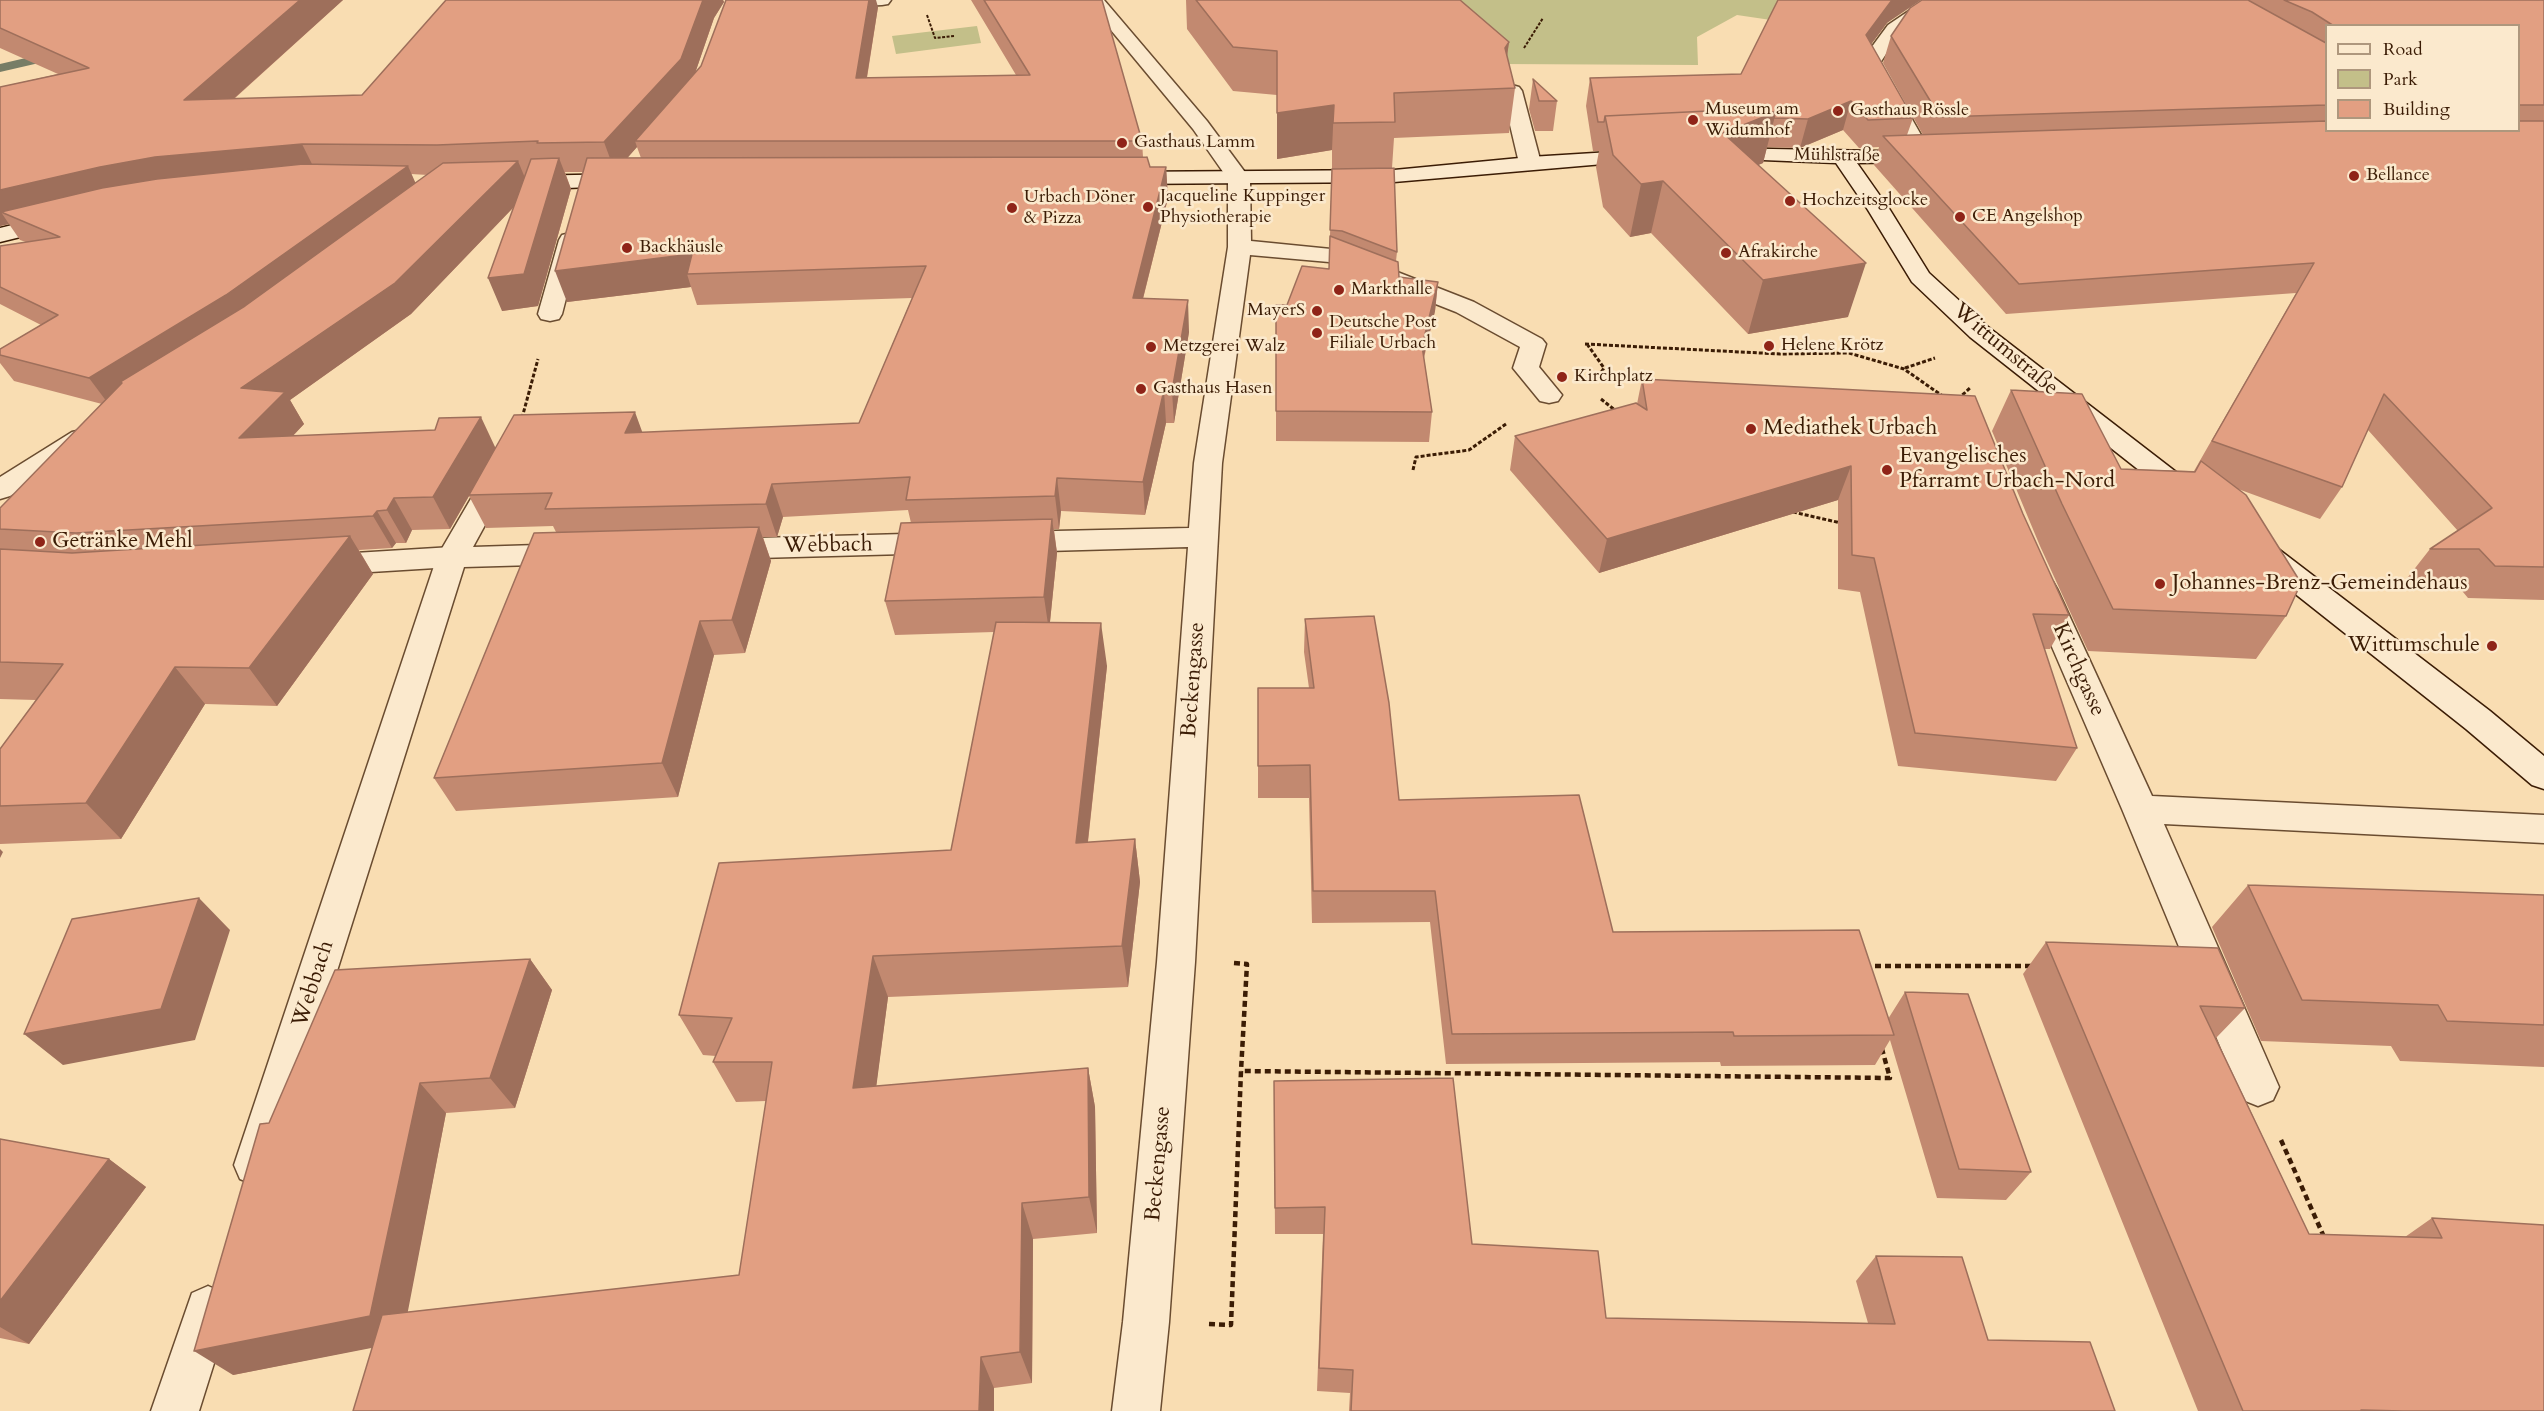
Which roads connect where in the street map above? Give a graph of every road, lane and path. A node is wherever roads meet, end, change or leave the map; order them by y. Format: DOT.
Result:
graph roads {
  1 [pos="882,0"];
  2 [pos="1095,0"];
  3 [pos="1937,0"];
  4 [pos="738,3"];
  5 [pos="926,10"];
  6 [pos="954,36"];
  7 [pos="1512,91"];
  8 [pos="1696,153"];
  9 [pos="1660,155"];
  10 [pos="1945,155"];
  11 [pos="1922,156"];
  12 [pos="1842,157"];
  13 [pos="1530,163"];
  14 [pos="643,171"];
  15 [pos="1106,178"];
  16 [pos="1239,179"];
  17 [pos="587,180"];
  18 [pos="497,183"];
  19 [pos="75,217"];
  20 [pos="0,235"];
  21 [pos="1240,247"];
  22 [pos="550,314"];
  23 [pos="1533,344"];
  24 [pos="1587,344"];
  25 [pos="1944,355"];
  26 [pos="1904,369"];
  27 [pos="1977,382"];
  28 [pos="1590,390"];
  29 [pos="1549,395"];
  30 [pos="1948,399"];
  31 [pos="1953,403"];
  32 [pos="1616,411"];
  33 [pos="101,426"];
  34 [pos="515,444"];
  35 [pos="1413,470"];
  36 [pos="0,490"];
  37 [pos="1788,510"];
  38 [pos="2208,510"];
  39 [pos="1845,523"];
  40 [pos="1203,537"];
  41 [pos="2245,540"];
  42 [pos="691,550"];
  43 [pos="596,553"];
  44 [pos="452,557"];
  45 [pos="2028,558"];
  46 [pos="300,566"];
  47 [pos="2544,776"];
  48 [pos="2140,810"];
  49 [pos="2544,829"];
  50 [pos="1247,964"];
  51 [pos="1857,966"];
  52 [pos="2044,966"];
  53 [pos="1880,1044"];
  54 [pos="1241,1071"];
  55 [pos="2258,1087"];
  56 [pos="245,1195"];
  57 [pos="2330,1249"];
  58 [pos="219,1274"];
  59 [pos="1146,1322"];
  60 [pos="175,1411"];
  61 [pos="1136,1411"];
  1 -- 4 [label="street"];
  2 -- 16 [label="street"];
  3 -- 11 [label="street"];
  5 -- 6 [label="path"];
  7 -- 13 [label="street"];
  8 -- 12 [label="street, Mühlstraße"];
  9 -- 13 [label="street"];
  10 -- 11 [label="street, Mühlstraße"];
  11 -- 12 [label="street, Mühlstraße"];
  12 -- 38 [label="street, Wittumstraße"];
  13 -- 16 [label="street"];
  14 -- 17 [label="street"];
  15 -- 16 [label="street"];
  16 -- 21 [label="street, Beckengasse"];
  17 -- 18 [label="street"];
  17 -- 22 [label="street"];
  19 -- 20 [label="street"];
  21 -- 23 [label="street"];
  21 -- 40 [label="street, Beckengasse"];
  22 -- 34 [label="path"];
  23 -- 24 [label="path"];
  23 -- 29 [label="street"];
  24 -- 26 [label="path"];
  24 -- 28 [label="path"];
  25 -- 26 [label="path"];
  26 -- 30 [label="path"];
  27 -- 31 [label="path"];
  28 -- 29 [label="path"];
  28 -- 32 [label="path"];
  29 -- 35 [label="path"];
  33 -- 36 [label="street"];
  34 -- 44 [label="street, Webbach"];
  37 -- 39 [label="path"];
  40 -- 42 [label="street, Webbach"];
  40 -- 59 [label="street, Beckengasse"];
  41 -- 47 [label="street"];
  43 -- 44 [label="street"];
  44 -- 46 [label="street"];
  44 -- 56 [label="street, Webbach"];
  45 -- 48 [label="street, Kirchgasse"];
  48 -- 49 [label="street"];
  48 -- 55 [label="street, Kirchgasse"];
  50 -- 54 [label="path"];
  51 -- 52 [label="path"];
  53 -- 54 [label="path"];
  54 -- 59 [label="path"];
  55 -- 57 [label="path"];
  58 -- 60 [label="street"];
  59 -- 61 [label="street, Beckengasse"];
}
